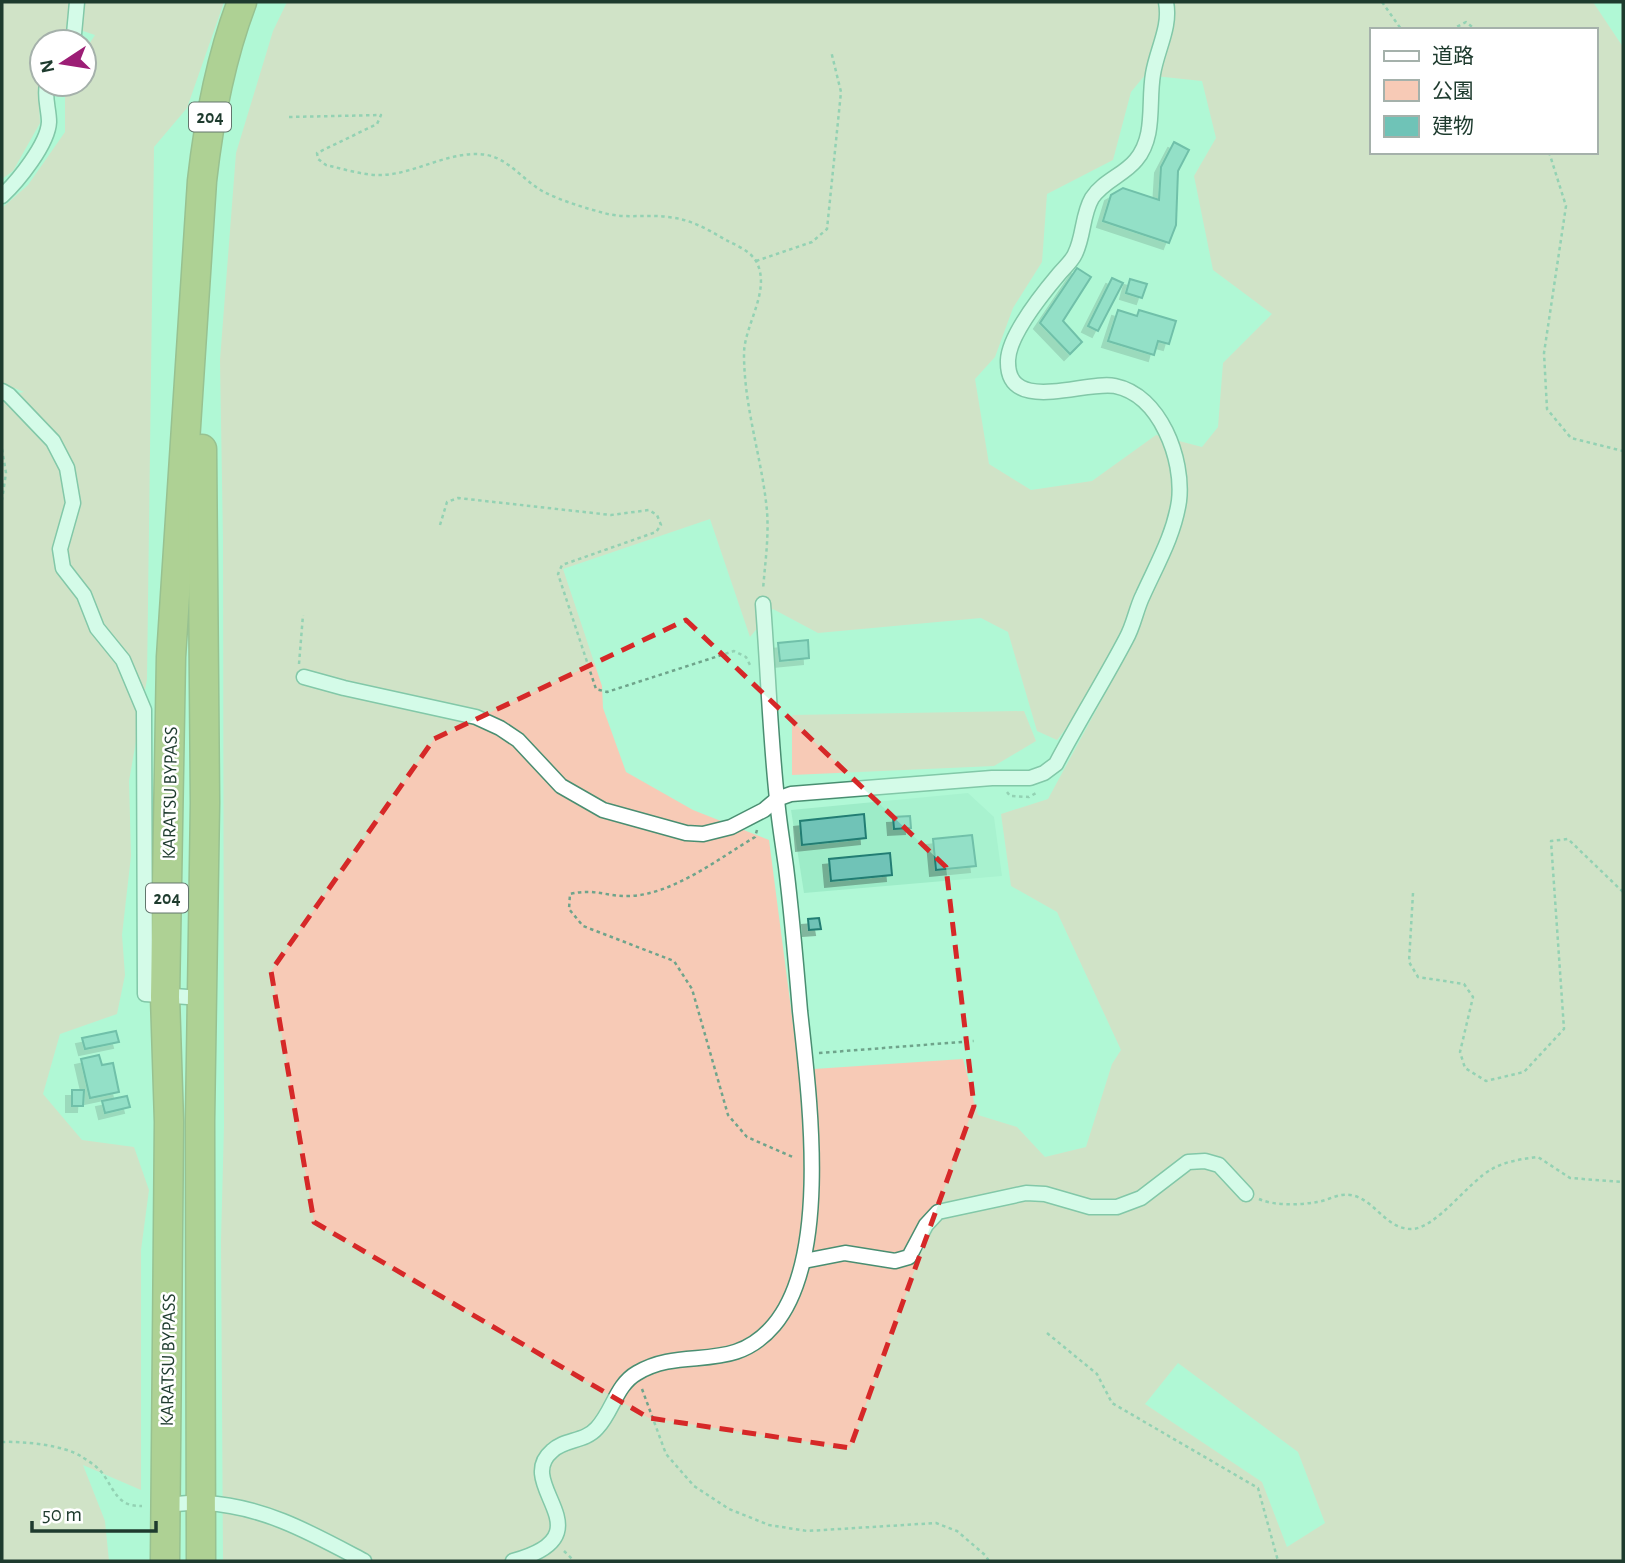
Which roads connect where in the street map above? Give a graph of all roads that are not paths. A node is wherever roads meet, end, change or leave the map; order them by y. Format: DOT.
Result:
graph roads {
  1 [pos="77,2"];
  2 [pos="242,2"];
  3 [pos="1166,2"];
  4 [pos="75,28"];
  5 [pos="46,98"];
  6 [pos="2,195"];
  7 [pos="199,236"];
  8 [pos="2,391"];
  9 [pos="762,604"];
  10 [pos="304,677"];
  11 [pos="777,799"];
  12 [pos="165,997"];
  13 [pos="202,998"];
  14 [pos="1246,1194"];
  15 [pos="804,1261"];
  16 [pos="203,1502"];
  17 [pos="166,1505"];
  18 [pos="166,1561"];
  19 [pos="201,1561"];
  20 [pos="364,1561"];
  21 [pos="513,1561"];
  1 -- 4 [label="street"];
  2 -- 7 [label="highway, KARATSU BYPASS / 204"];
  3 -- 11 [label="street"];
  5 -- 6 [label="street"];
  7 -- 12 [label="highway, KARATSU BYPASS / 204"];
  7 -- 13 [label="highway, KARATSU BYPASS / 204"];
  8 -- 12 [label="street"];
  9 -- 11 [label="street"];
  10 -- 11 [label="street"];
  11 -- 15 [label="street"];
  12 -- 13 [label="street"];
  12 -- 17 [label="highway, KARATSU BYPASS / 204"];
  13 -- 16 [label="highway, KARATSU BYPASS / 204"];
  14 -- 15 [label="street"];
  15 -- 21 [label="street"];
  16 -- 17 [label="street"];
  16 -- 19 [label="highway, KARATSU BYPASS / 204"];
  16 -- 20 [label="street"];
  17 -- 18 [label="highway, KARATSU BYPASS / 204"];
}
